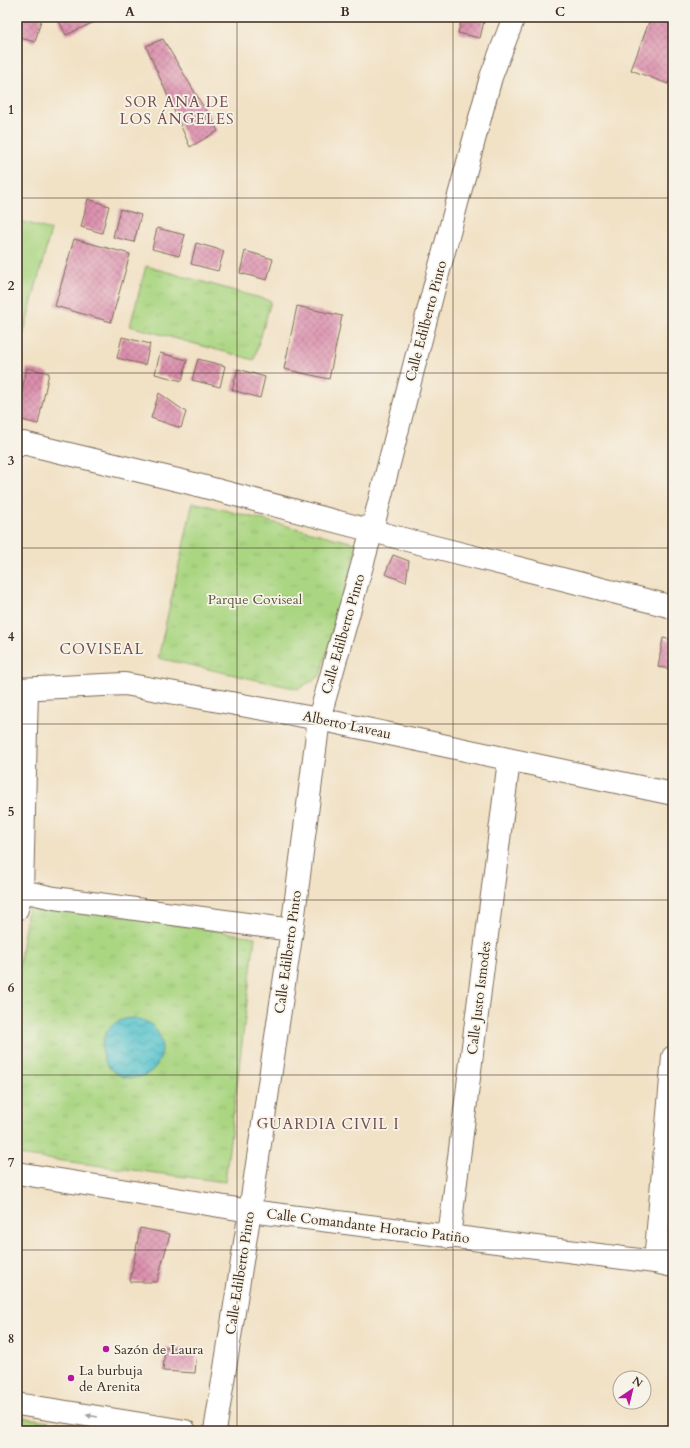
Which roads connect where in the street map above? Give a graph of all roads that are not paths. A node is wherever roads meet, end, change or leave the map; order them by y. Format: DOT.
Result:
graph roads {
  1 [pos="514,17"];
  2 [pos="17,446"];
  3 [pos="372,530"];
  4 [pos="673,607"];
  5 [pos="22,689"];
  6 [pos="319,719"];
  7 [pos="509,760"];
  8 [pos="673,794"];
  9 [pos="20,900"];
  10 [pos="292,930"];
  11 [pos="673,1057"];
  12 [pos="17,1173"];
  13 [pos="250,1211"];
  14 [pos="450,1237"];
  15 [pos="664,1264"];
  16 [pos="17,1404"];
  17 [pos="115,1425"];
  18 [pos="185,1431"];
  19 [pos="215,1431"];
  1 -- 3 [label="street, Calle Edilberto Pinto"];
  2 -- 3 [label="street"];
  3 -- 4 [label="street"];
  3 -- 6 [label="street, Calle Edilberto Pinto"];
  5 -- 6 [label="street, Alberto Laveau"];
  5 -- 9 [label="street"];
  6 -- 7 [label="street, Alberto Laveau"];
  6 -- 10 [label="street, Calle Edilberto Pinto"];
  7 -- 8 [label="street, Alberto Laveau"];
  7 -- 14 [label="street, Calle Justo Ismodes"];
  9 -- 10 [label="street"];
  10 -- 13 [label="street, Calle Edilberto Pinto"];
  11 -- 15 [label="street"];
  12 -- 13 [label="street, Calle Comandante Horacio Patiño"];
  13 -- 14 [label="street, Calle Comandante Horacio Patiño"];
  13 -- 19 [label="street, Calle Edilberto Pinto"];
  14 -- 15 [label="street, Calle Comandante Horacio Patiño"];
  17 -- 16 [label="street, one-way"];
  17 -- 18 [label="street"];
}
